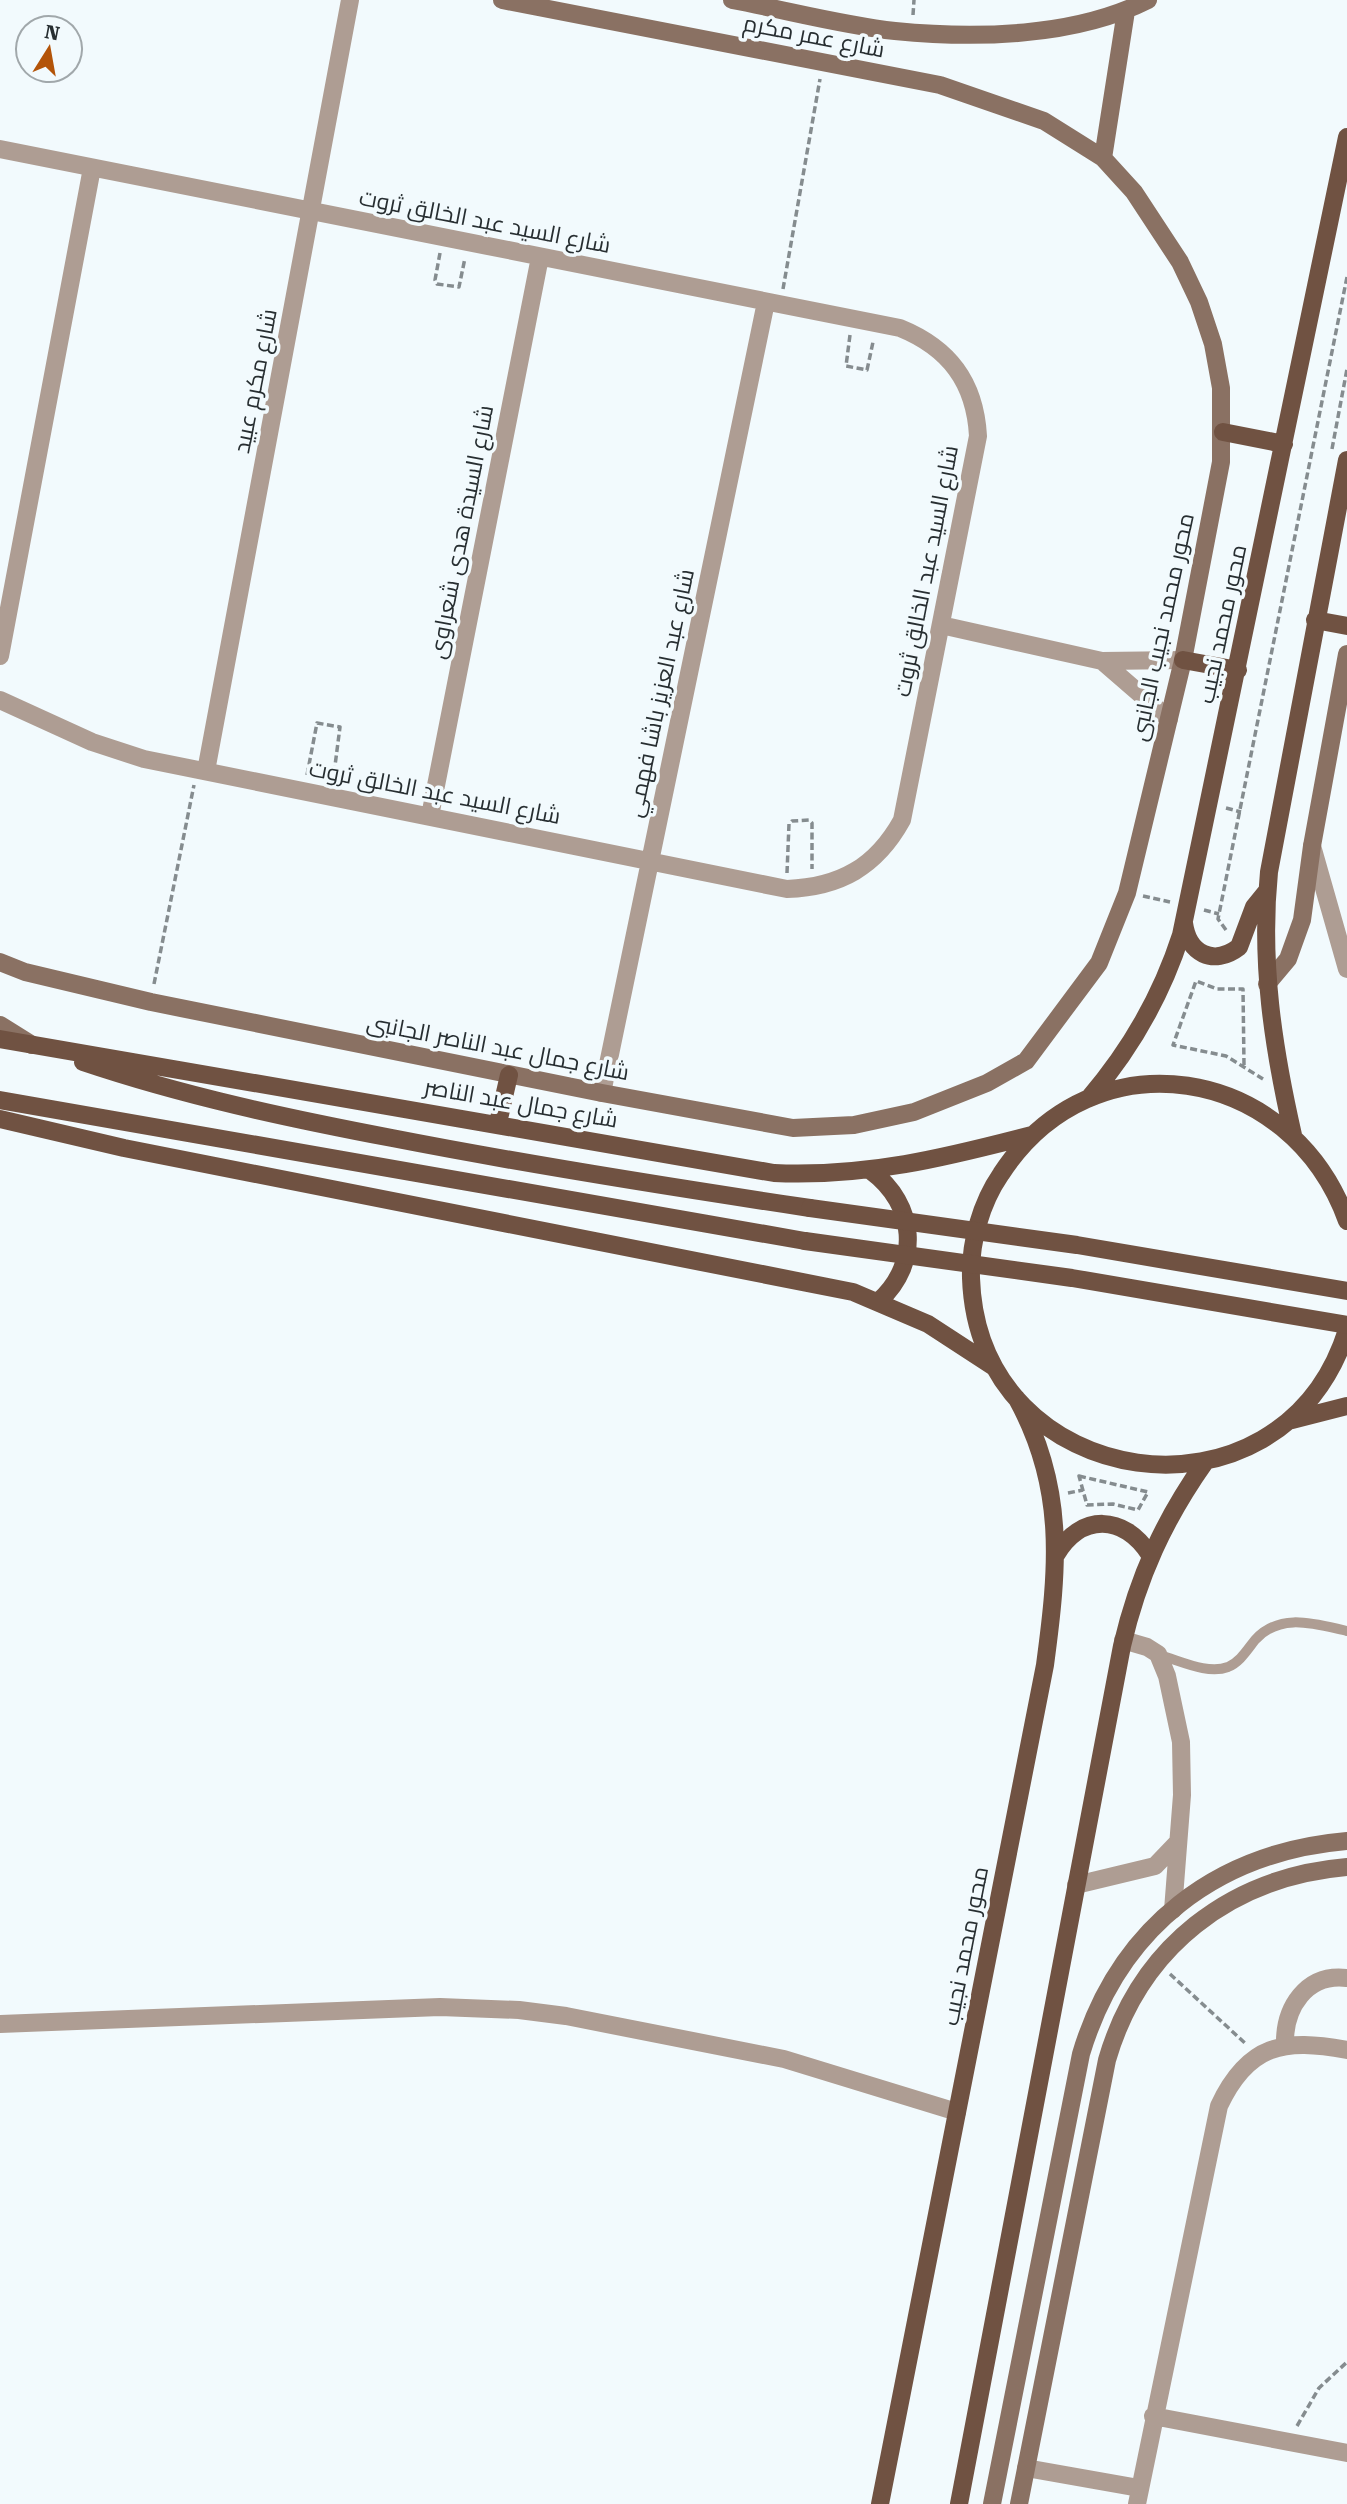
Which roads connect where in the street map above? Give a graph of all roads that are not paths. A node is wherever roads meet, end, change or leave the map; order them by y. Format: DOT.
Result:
graph roads {
  1 [pos="350,0"];
  2 [pos="502,0"];
  3 [pos="732,0"];
  4 [pos="1148,0"];
  5 [pos="521,2"];
  6 [pos="1126,11"];
  7 [pos="1347,137"];
  8 [pos="0,149"];
  9 [pos="1103,158"];
  10 [pos="92,168"];
  11 [pos="312,211"];
  12 [pos="540,257"];
  13 [pos="773,303"];
  14 [pos="1223,432"];
  15 [pos="1284,444"];
  16 [pos="1339,458"];
  17 [pos="1315,620"];
  18 [pos="940,625"];
  19 [pos="1347,626"];
  20 [pos="1347,654"];
  21 [pos="0,656"];
  22 [pos="1183,660"];
  23 [pos="1102,661"];
  24 [pos="1238,670"];
  25 [pos="0,700"];
  26 [pos="1342,700"];
  27 [pos="1169,719"];
  28 [pos="202,770"];
  29 [pos="429,816"];
  30 [pos="1312,846"];
  31 [pos="650,861"];
  32 [pos="1267,891"];
  33 [pos="1185,923"];
  34 [pos="0,962"];
  35 [pos="1347,969"];
  36 [pos="1267,984"];
  37 [pos="0,1025"];
  38 [pos="0,1039"];
  39 [pos="32,1045"];
  40 [pos="509,1074"];
  41 [pos="987,1083"];
  42 [pos="602,1093"];
  43 [pos="1089,1098"];
  44 [pos="0,1100"];
  45 [pos="0,1119"];
  46 [pos="498,1123"];
  47 [pos="1032,1135"];
  48 [pos="1293,1135"];
  49 [pos="871,1171"];
  50 [pos="1347,1221"];
  51 [pos="1347,1291"];
  52 [pos="879,1301"];
  53 [pos="1347,1328"];
  54 [pos="995,1367"];
  55 [pos="1017,1399"];
  56 [pos="1347,1406"];
  57 [pos="1288,1421"];
  58 [pos="1205,1462"];
  59 [pos="1150,1555"];
  60 [pos="1056,1556"];
  61 [pos="1347,1631"];
  62 [pos="1123,1640"];
  63 [pos="1158,1654"];
  64 [pos="1347,1840"];
  65 [pos="1178,1842"];
  66 [pos="1347,1867"];
  67 [pos="1076,1885"];
  68 [pos="1173,1910"];
  69 [pos="1347,1978"];
  70 [pos="0,2024"];
  71 [pos="1285,2045"];
  72 [pos="1347,2050"];
  73 [pos="957,2112"];
  74 [pos="1153,2416"];
  75 [pos="1347,2453"];
  76 [pos="1026,2468"];
  77 [pos="1138,2496"];
  78 [pos="880,2504"];
  79 [pos="959,2504"];
  80 [pos="992,2504"];
  81 [pos="1019,2504"];
  1 -- 11 [label="street, شارع مكرم عبيد"];
  2 -- 5 [label="street, شارع عمر مكرم"];
  3 -- 6 [label="street, شارع عمر مكرم"];
  4 -- 6 [label="street"];
  5 -- 9 [label="street, شارع عمر مكرم"];
  6 -- 9 [label="street"];
  7 -- 15 [label="main road, محور محمد نجيب"];
  8 -- 10 [label="street, شارع السيد عبد الخالق ثروت"];
  9 -- 14 [label="street, محور محمد نجيب الجانبى"];
  10 -- 11 [label="street, شارع السيد عبد الخالق ثروت"];
  10 -- 21 [label="street"];
  11 -- 12 [label="street, شارع السيد عبد الخالق ثروت"];
  11 -- 28 [label="street, شارع مكرم عبيد"];
  12 -- 13 [label="street, شارع السيد عبد الخالق ثروت"];
  12 -- 29 [label="street, شارع السيدة هدى شعراوى"];
  13 -- 18 [label="street, شارع السيد عبد الخالق ثروت"];
  13 -- 31 [label="street, شارع عبد العزيز باشا فهمي"];
  14 -- 15 [label="main road"];
  14 -- 22 [label="street, محور محمد نجيب الجانبى"];
  15 -- 24 [label="main road, محور محمد نجيب"];
  16 -- 17 [label="main road"];
  17 -- 19 [label="main road"];
  17 -- 32 [label="main road"];
  18 -- 23 [label="street"];
  18 -- 31 [label="street, شارع السيد عبد الخالق ثروت"];
  20 -- 26 [label="street"];
  22 -- 23 [label="street"];
  22 -- 24 [label="main road"];
  22 -- 27 [label="street, محور محمد نجيب الجانبى"];
  23 -- 27 [label="street"];
  24 -- 33 [label="main road, محور محمد نجيب"];
  25 -- 28 [label="street, شارع السيد عبد الخالق ثروت"];
  26 -- 30 [label="street"];
  27 -- 41 [label="street, محور محمد نجيب الجانبى"];
  28 -- 29 [label="street, شارع السيد عبد الخالق ثروت"];
  29 -- 31 [label="street, شارع السيد عبد الخالق ثروت"];
  30 -- 35 [label="street"];
  30 -- 36 [label="street"];
  31 -- 42 [label="street, شارع عبد العزيز باشا فهمي"];
  32 -- 33 [label="main road"];
  32 -- 36 [label="main road"];
  33 -- 43 [label="main road, محور محمد نجيب"];
  34 -- 40 [label="street, شارع جمال عبد الناصر الجانبى"];
  36 -- 48 [label="main road"];
  37 -- 39 [label="street"];
  38 -- 39 [label="main road, شارع جمال عبد الناصر"];
  39 -- 46 [label="main road, شارع جمال عبد الناصر"];
  39 -- 51 [label="main road, bridge"];
  40 -- 42 [label="street, شارع جمال عبد الناصر الجانبى"];
  40 -- 46 [label="main road"];
  41 -- 42 [label="street, شارع جمال عبد الناصر الجانبى"];
  43 -- 47 [label="main road"];
  43 -- 48 [label="main road"];
  44 -- 53 [label="main road, bridge"];
  45 -- 52 [label="main road"];
  46 -- 49 [label="main road, شارع جمال عبد الناصر"];
  47 -- 49 [label="main road, شارع جمال عبد الناصر"];
  47 -- 54 [label="main road"];
  48 -- 50 [label="main road"];
  49 -- 52 [label="main road"];
  52 -- 54 [label="main road"];
  53 -- 57 [label="main road"];
  54 -- 55 [label="main road"];
  55 -- 58 [label="main road"];
  55 -- 60 [label="main road, محور محمد نجيب"];
  56 -- 57 [label="main road"];
  57 -- 58 [label="main road"];
  58 -- 59 [label="main road"];
  59 -- 60 [label="main road"];
  59 -- 62 [label="main road"];
  60 -- 73 [label="main road, محور محمد نجيب"];
  61 -- 63 [label="lane"];
  62 -- 63 [label="street"];
  62 -- 67 [label="main road"];
  63 -- 65 [label="street"];
  64 -- 68 [label="street"];
  65 -- 67 [label="street"];
  65 -- 68 [label="street"];
  66 -- 76 [label="street"];
  67 -- 79 [label="main road"];
  68 -- 80 [label="street"];
  69 -- 71 [label="street"];
  70 -- 73 [label="street"];
  71 -- 72 [label="street"];
  71 -- 74 [label="street"];
  73 -- 78 [label="main road, محور محمد نجيب"];
  74 -- 75 [label="street"];
  74 -- 77 [label="street"];
  76 -- 77 [label="street"];
  76 -- 81 [label="street"];
}
